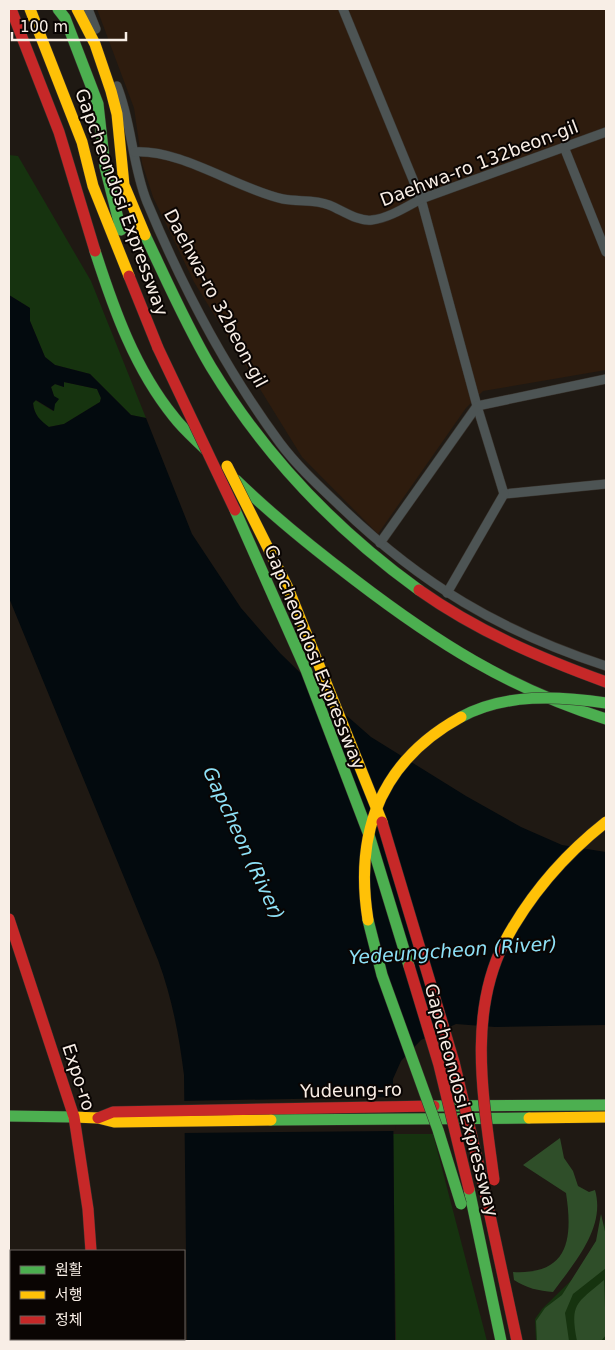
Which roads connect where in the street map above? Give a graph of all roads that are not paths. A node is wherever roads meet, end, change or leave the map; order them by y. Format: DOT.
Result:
graph roads {
  1 [pos="11,9"];
  2 [pos="30,9"];
  3 [pos="58,9"];
  4 [pos="77,9"];
  5 [pos="88,9"];
  6 [pos="343,9"];
  7 [pos="606,132"];
  8 [pos="564,147"];
  9 [pos="134,152"];
  10 [pos="421,198"];
  11 [pos="606,252"];
  12 [pos="163,347"];
  13 [pos="606,379"];
  14 [pos="477,406"];
  15 [pos="606,484"];
  16 [pos="504,494"];
  17 [pos="380,543"];
  18 [pos="447,593"];
  19 [pos="606,666"];
  20 [pos="606,682"];
  21 [pos="606,703"];
  22 [pos="606,719"];
  23 [pos="606,822"];
  24 [pos="9,919"];
  25 [pos="603,1105"];
  26 [pos="9,1116"];
  27 [pos="74,1117"];
  28 [pos="606,1117"];
  29 [pos="98,1118"];
  30 [pos="488,1182"];
  31 [pos="91,1250"];
  32 [pos="492,1303"];
  33 [pos="501,1341"];
  34 [pos="517,1341"];
  1 -- 22 [label="main road"];
  2 -- 12 [label="main road, Gapcheondosi Expressway"];
  3 -- 12 [label="main road, Gapcheondosi Expressway"];
  4 -- 20 [label="main road"];
  5 -- 9 [label="street, Daehwa-ro 32beon-gil"];
  6 -- 10 [label="street"];
  7 -- 8 [label="street, Daehwa-ro 132beon-gil"];
  8 -- 10 [label="street, Daehwa-ro 132beon-gil"];
  8 -- 11 [label="street"];
  9 -- 10 [label="street, Daehwa-ro 132beon-gil"];
  9 -- 17 [label="street, Daehwa-ro 32beon-gil"];
  10 -- 14 [label="street"];
  12 -- 30 [label="main road, Gapcheondosi Expressway, bridge"];
  12 -- 32 [label="main road, Gapcheondosi Expressway, bridge"];
  13 -- 14 [label="street"];
  14 -- 16 [label="street"];
  14 -- 17 [label="street"];
  15 -- 16 [label="street"];
  16 -- 18 [label="street"];
  17 -- 18 [label="street, Daehwa-ro 32beon-gil"];
  18 -- 19 [label="street, Daehwa-ro 32beon-gil"];
  21 -- 32 [label="main road, bridge"];
  23 -- 30 [label="main road, bridge"];
  24 -- 27 [label="main road, Expo-ro"];
  25 -- 29 [label="main road, Yudeung-ro, bridge"];
  26 -- 27 [label="main road, Yudeung-ro"];
  27 -- 29 [label="main road, Yudeung-ro"];
  27 -- 31 [label="main road, Expo-ro"];
  28 -- 29 [label="main road, Yudeung-ro, bridge"];
  30 -- 34 [label="main road, Gapcheondosi Expressway"];
  32 -- 33 [label="main road, Gapcheondosi Expressway"];
}
